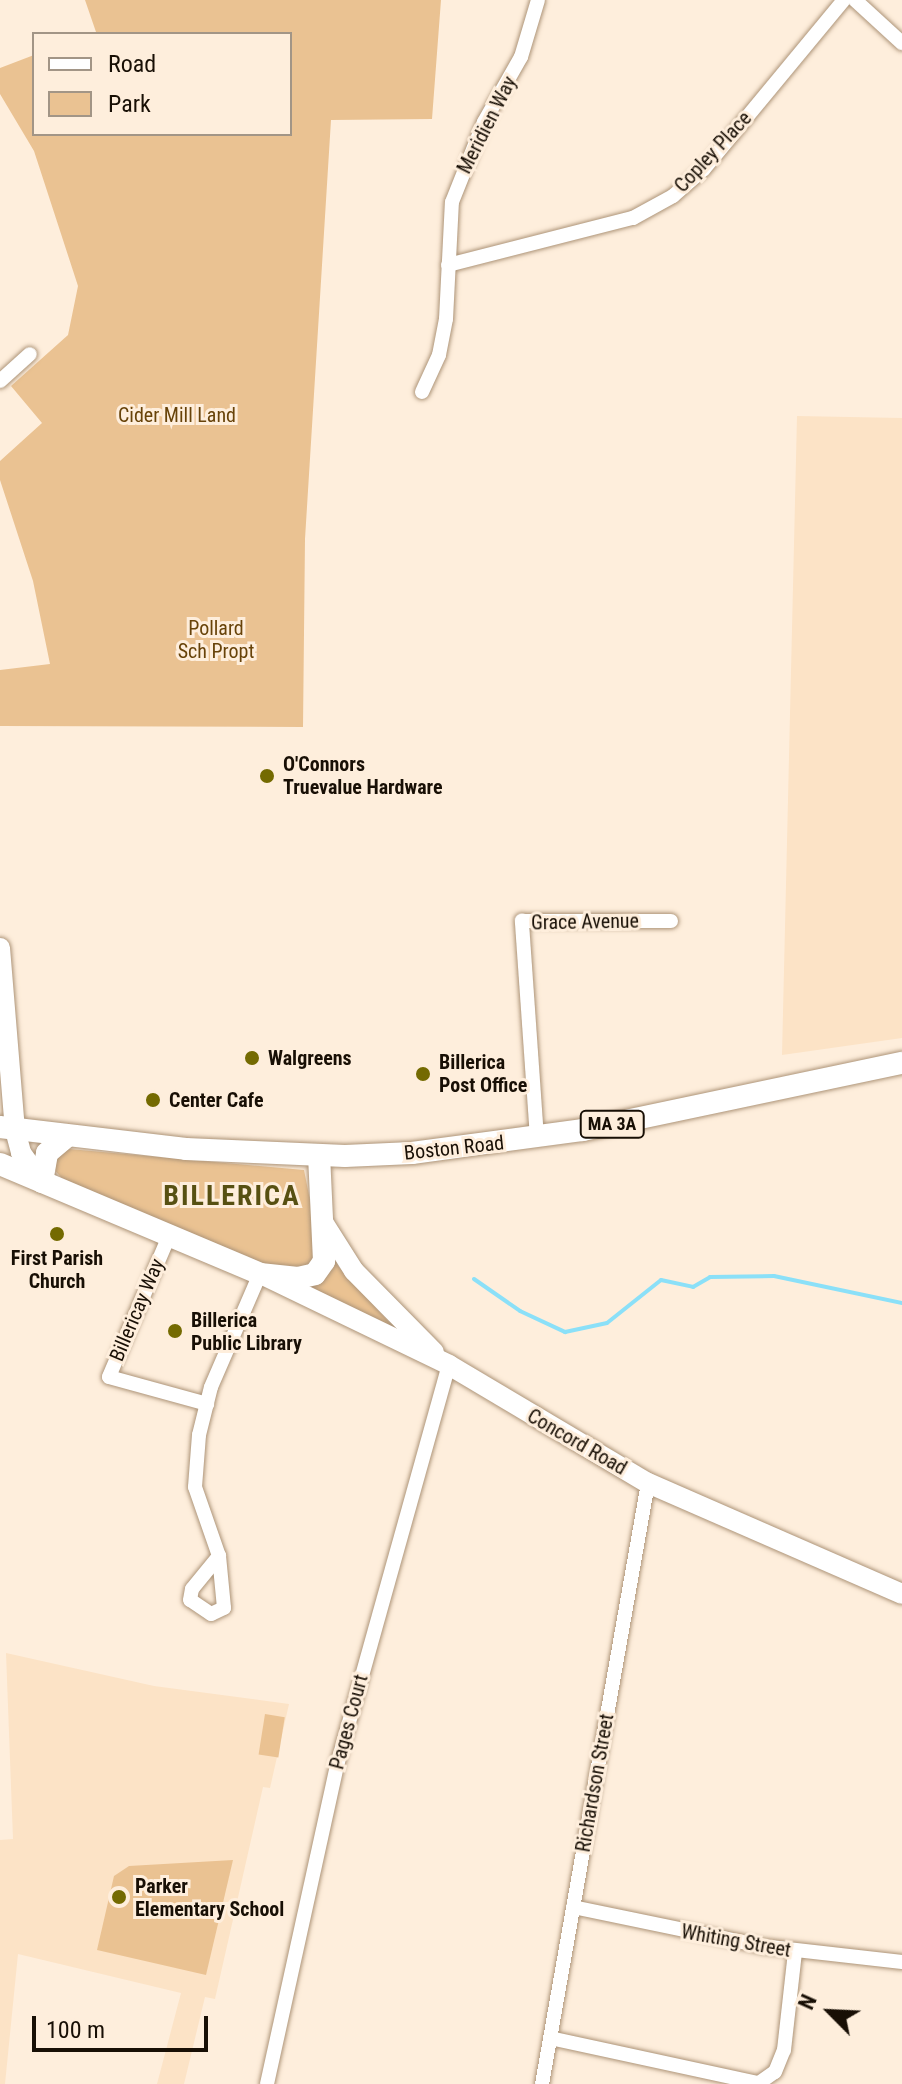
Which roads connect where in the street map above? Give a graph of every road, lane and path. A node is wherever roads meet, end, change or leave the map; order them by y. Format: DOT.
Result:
graph roads {
  1 [pos="538,0"];
  2 [pos="844,0"];
  3 [pos="855,0"];
  4 [pos="902,43"];
  5 [pos="448,265"];
  6 [pos="30,354"];
  7 [pos="0,381"];
  8 [pos="422,392"];
  9 [pos="671,921"];
  10 [pos="0,948"];
  11 [pos="902,1063"];
  12 [pos="7,1128"];
  13 [pos="67,1136"];
  14 [pos="537,1138"];
  15 [pos="319,1156"];
  16 [pos="0,1164"];
  17 [pos="42,1182"];
  18 [pos="323,1222"];
  19 [pos="169,1236"];
  20 [pos="260,1274"];
  21 [pos="449,1365"];
  22 [pos="207,1404"];
  23 [pos="648,1483"];
  24 [pos="219,1556"];
  25 [pos="902,1594"];
  26 [pos="573,1907"];
  27 [pos="795,1952"];
  28 [pos="902,1962"];
  29 [pos="550,2038"];
  30 [pos="267,2084"];
  31 [pos="542,2084"];
  1 -- 5 [label="street, Meridien Way"];
  2 -- 5 [label="street, Copley Place"];
  3 -- 4 [label="street"];
  5 -- 8 [label="street, Meridien Way"];
  6 -- 7 [label="street"];
  9 -- 14 [label="street, Grace Avenue"];
  10 -- 12 [label="main road"];
  11 -- 14 [label="main road, Boston Road / MA 3A"];
  12 -- 13 [label="main road, Boston Road / MA 3A"];
  12 -- 17 [label="main road"];
  13 -- 15 [label="main road, Boston Road / MA 3A"];
  13 -- 17 [label="main road"];
  14 -- 15 [label="main road, Boston Road / MA 3A"];
  15 -- 18 [label="main road"];
  16 -- 17 [label="main road, Concord Road"];
  17 -- 19 [label="main road, Concord Road"];
  18 -- 20 [label="main road, Concord Road"];
  18 -- 21 [label="main road"];
  19 -- 20 [label="main road, Concord Road"];
  19 -- 22 [label="street, Billericay Way"];
  20 -- 21 [label="main road, Concord Road"];
  20 -- 22 [label="street"];
  21 -- 23 [label="main road, Concord Road"];
  21 -- 30 [label="street, Pages Court"];
  22 -- 24 [label="street"];
  23 -- 25 [label="main road, Concord Road"];
  23 -- 26 [label="street, Richardson Street"];
  26 -- 27 [label="street, Whiting Street"];
  26 -- 29 [label="street, Richardson Street"];
  27 -- 28 [label="street, Whiting Street"];
  27 -- 29 [label="street"];
  29 -- 31 [label="street, Richardson Street"];
}
